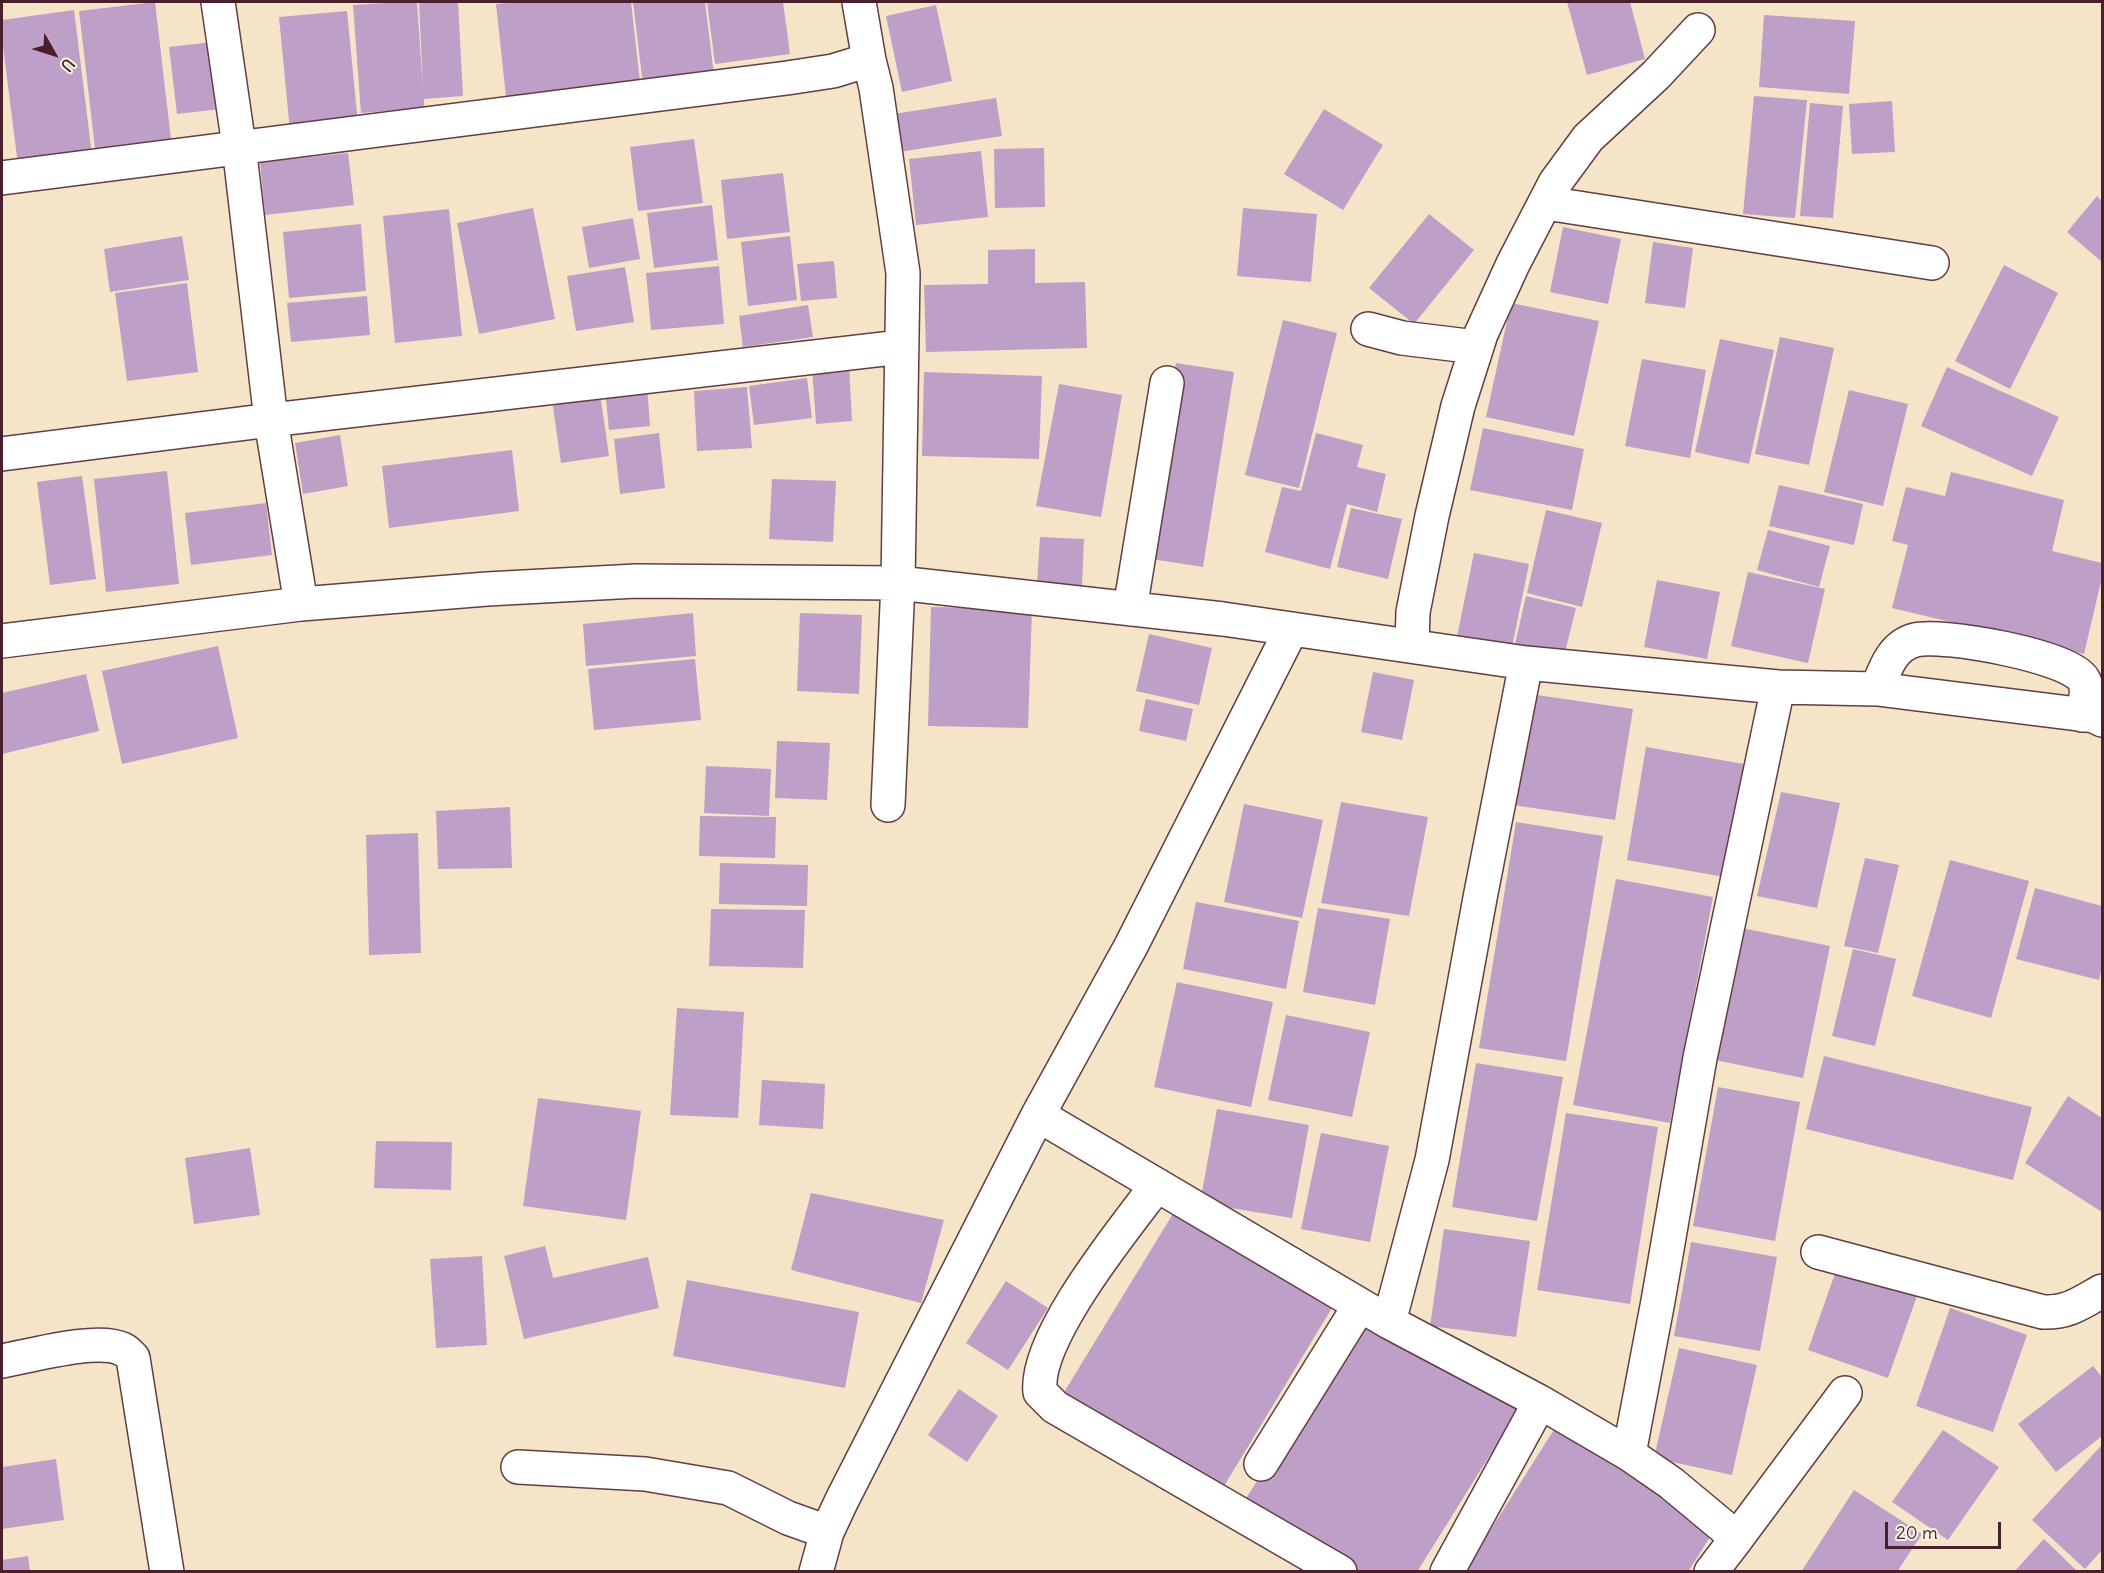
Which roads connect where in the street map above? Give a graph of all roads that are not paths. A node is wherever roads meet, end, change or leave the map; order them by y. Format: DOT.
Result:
graph roads {
  1 [pos="218,2"];
  2 [pos="859,2"];
  3 [pos="1698,30"];
  4 [pos="869,60"];
  5 [pos="239,146"];
  6 [pos="2,178"];
  7 [pos="1546,203"];
  8 [pos="1932,263"];
  9 [pos="1368,329"];
  10 [pos="900,346"];
  11 [pos="1476,347"];
  12 [pos="1167,383"];
  13 [pos="271,420"];
  14 [pos="2,454"];
  15 [pos="898,583"];
  16 [pos="301,604"];
  17 [pos="1130,609"];
  18 [pos="1291,630"];
  19 [pos="2,641"];
  20 [pos="1412,645"];
  21 [pos="1526,663"];
  22 [pos="1778,687"];
  23 [pos="1877,689"];
  24 [pos="2095,715"];
  25 [pos="888,805"];
  26 [pos="1038,1116"];
  27 [pos="1157,1185"];
  28 [pos="1818,1252"];
  29 [pos="2103,1291"];
  30 [pos="1360,1305"];
  31 [pos="1389,1322"];
  32 [pos="2,1360"];
  33 [pos="1845,1392"];
  34 [pos="1540,1402"];
  35 [pos="1629,1454"];
  36 [pos="1261,1464"];
  37 [pos="518,1467"];
  38 [pos="827,1532"];
  39 [pos="1737,1538"];
  40 [pos="167,1572"];
  41 [pos="816,1572"];
  42 [pos="1340,1572"];
  43 [pos="1447,1572"];
  44 [pos="1711,1572"];
  1 -- 5 [label="street"];
  2 -- 4 [label="street"];
  3 -- 7 [label="street"];
  4 -- 5 [label="street"];
  4 -- 10 [label="street"];
  5 -- 6 [label="street"];
  5 -- 13 [label="street"];
  7 -- 8 [label="street"];
  7 -- 11 [label="street"];
  9 -- 11 [label="street"];
  10 -- 13 [label="street"];
  10 -- 15 [label="street"];
  11 -- 20 [label="street"];
  12 -- 17 [label="street"];
  13 -- 14 [label="street"];
  13 -- 16 [label="street"];
  15 -- 16 [label="street"];
  15 -- 17 [label="street"];
  15 -- 25 [label="street"];
  16 -- 19 [label="street"];
  17 -- 18 [label="street"];
  18 -- 20 [label="street"];
  18 -- 26 [label="street"];
  20 -- 21 [label="street"];
  21 -- 22 [label="street"];
  21 -- 31 [label="street"];
  22 -- 23 [label="street"];
  22 -- 35 [label="street"];
  23 -- 24 [label="street"];
  23 -- 24 [label="street"];
  26 -- 27 [label="street"];
  26 -- 38 [label="street"];
  27 -- 30 [label="street"];
  27 -- 42 [label="street"];
  28 -- 29 [label="street"];
  30 -- 31 [label="street"];
  30 -- 36 [label="street"];
  31 -- 34 [label="street"];
  32 -- 40 [label="street"];
  33 -- 39 [label="street"];
  34 -- 35 [label="street"];
  34 -- 43 [label="street"];
  35 -- 39 [label="street"];
  37 -- 38 [label="street"];
  38 -- 41 [label="street"];
  39 -- 44 [label="street"];
}
